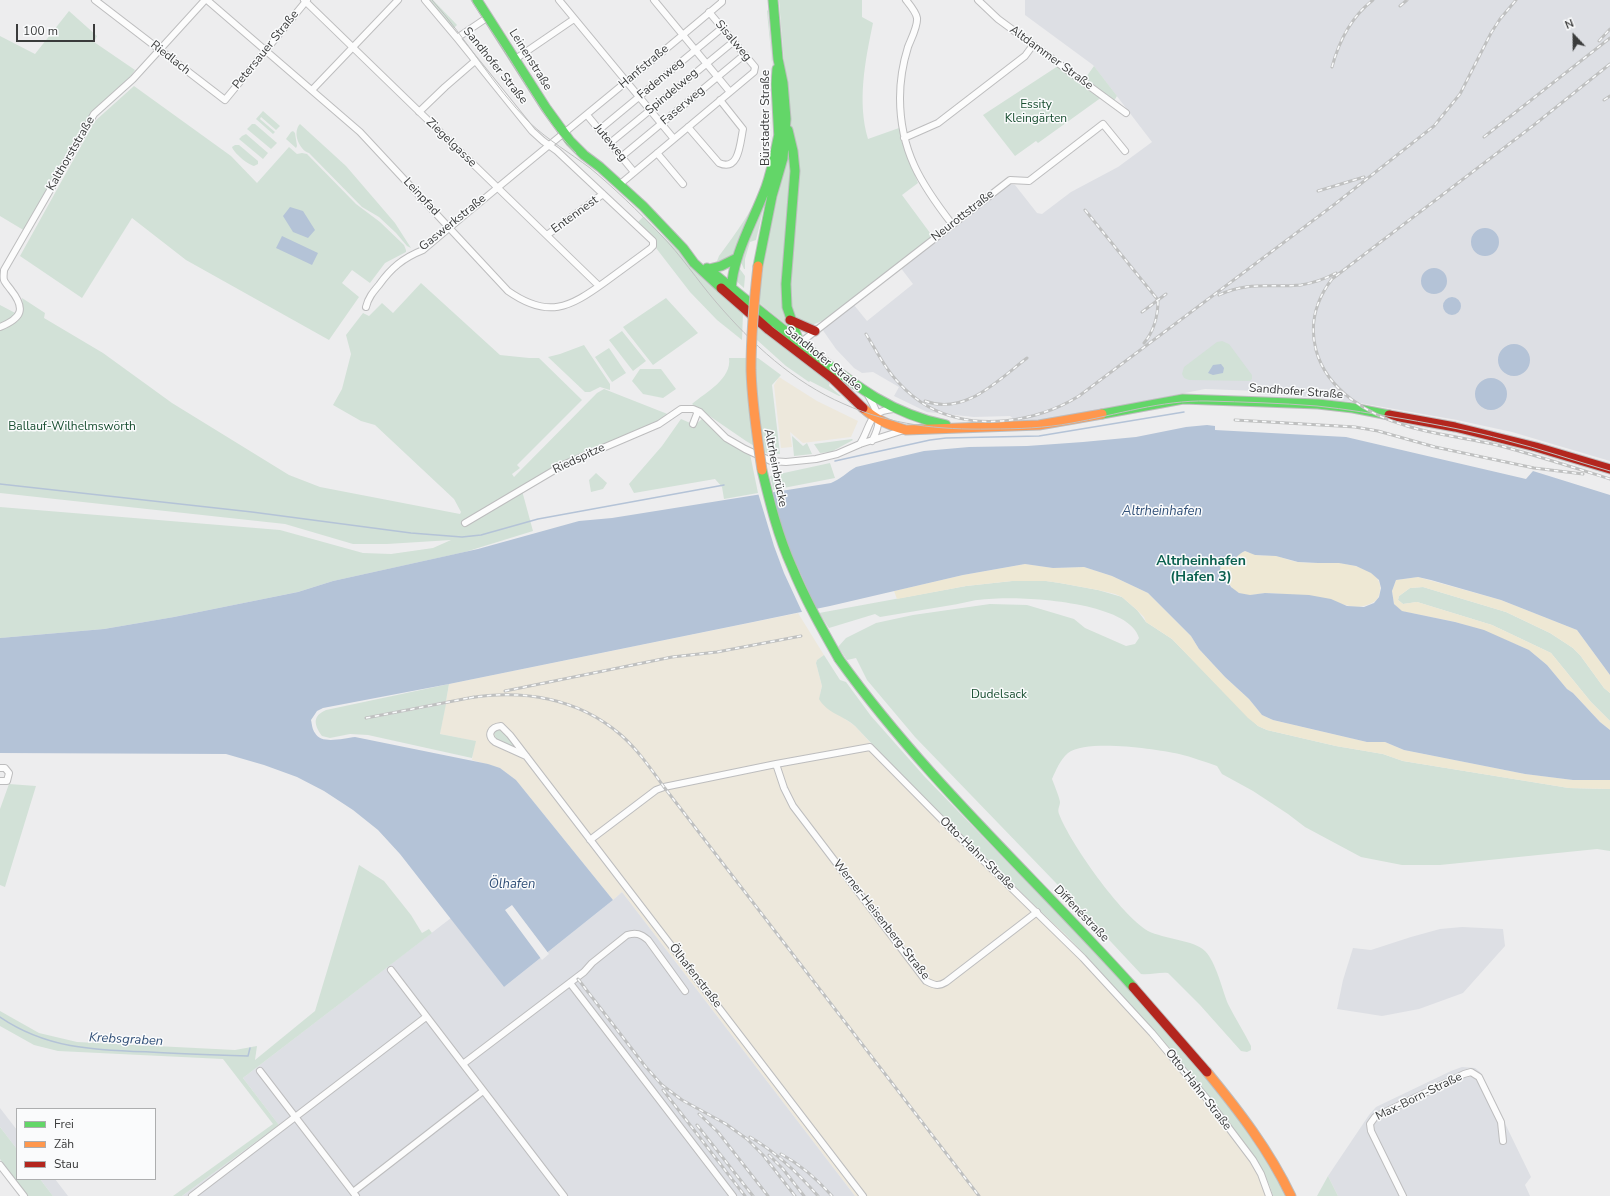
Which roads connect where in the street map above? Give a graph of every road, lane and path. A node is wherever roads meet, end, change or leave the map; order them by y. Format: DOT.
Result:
graph roads {
  1 [pos="206,0"];
  2 [pos="398,0"];
  3 [pos="425,0"];
  4 [pos="477,0"];
  5 [pos="559,0"];
  6 [pos="654,0"];
  7 [pos="722,0"];
  8 [pos="773,0"];
  9 [pos="906,0"];
  10 [pos="978,0"];
  11 [pos="97,1"];
  12 [pos="305,1"];
  13 [pos="709,12"];
  14 [pos="488,18"];
  15 [pos="574,19"];
  16 [pos="722,28"];
  17 [pos="682,35"];
  18 [pos="457,38"];
  19 [pos="733,42"];
  20 [pos="1033,46"];
  21 [pos="352,47"];
  22 [pos="160,50"];
  23 [pos="265,50"];
  24 [pos="695,51"];
  25 [pos="744,55"];
  26 [pos="778,59"];
  27 [pos="514,60"];
  28 [pos="475,61"];
  29 [pos="706,64"];
  30 [pos="717,77"];
  31 [pos="627,82"];
  32 [pos="312,90"];
  33 [pos="730,92"];
  34 [pos="639,97"];
  35 [pos="225,100"];
  36 [pos="720,100"];
  37 [pos="650,110"];
  38 [pos="419,112"];
  39 [pos="1126,113"];
  40 [pos="587,115"];
  41 [pos="786,119"];
  42 [pos="661,124"];
  43 [pos="688,128"];
  44 [pos="599,130"];
  45 [pos="564,133"];
  46 [pos="779,134"];
  47 [pos="904,138"];
  48 [pos="674,139"];
  49 [pos="610,143"];
  50 [pos="549,145"];
  51 [pos="1125,151"];
  52 [pos="657,153"];
  53 [pos="621,157"];
  54 [pos="634,172"];
  55 [pos="777,176"];
  56 [pos="682,184"];
  57 [pos="619,185"];
  58 [pos="497,188"];
  59 [pos="603,194"];
  60 [pos="952,224"];
  61 [pos="450,228"];
  62 [pos="547,235"];
  63 [pos="683,248"];
  64 [pos="650,249"];
  65 [pos="737,258"];
  66 [pos="758,266"];
  67 [pos="709,269"];
  68 [pos="600,286"];
  69 [pos="731,287"];
  70 [pos="732,299"];
  71 [pos="366,307"];
  72 [pos="790,320"];
  73 [pos="0,327"];
  74 [pos="815,331"];
  75 [pos="797,346"];
  76 [pos="868,395"];
  77 [pos="894,409"];
  78 [pos="698,411"];
  79 [pos="877,416"];
  80 [pos="693,424"];
  81 [pos="975,427"];
  82 [pos="906,430"];
  83 [pos="872,440"];
  84 [pos="860,444"];
  85 [pos="1610,470"];
  86 [pos="465,523"];
  87 [pos="839,659"];
  88 [pos="526,756"];
  89 [pos="776,764"];
  90 [pos="0,768"];
  91 [pos="0,780"];
  92 [pos="590,840"];
  93 [pos="1037,912"];
  94 [pos="390,970"];
  95 [pos="570,983"];
  96 [pos="685,991"];
  97 [pos="426,1017"];
  98 [pos="463,1064"];
  99 [pos="260,1071"];
  100 [pos="483,1091"];
  101 [pos="295,1117"];
  102 [pos="1503,1141"];
  103 [pos="0,1165"];
  104 [pos="354,1194"];
  105 [pos="24,1196"];
  106 [pos="192,1196"];
  107 [pos="564,1196"];
  108 [pos="733,1196"];
  109 [pos="864,1196"];
  110 [pos="1269,1196"];
  111 [pos="1291,1196"];
  112 [pos="1403,1196"];
  1 -- 22 [label="street, Kalthorststraße"];
  1 -- 23 [label="street, Leinpfad"];
  2 -- 21 [label="street"];
  3 -- 18 [label="street, Sandhofer Straße"];
  4 -- 14 [label="main road, Leinenstraße"];
  5 -- 15 [label="street"];
  6 -- 17 [label="street"];
  7 -- 13 [label="street, Hanfstraße"];
  8 -- 26 [label="main road, Bürstadter Straße"];
  9 -- 47 [label="street"];
  10 -- 20 [label="street, Altdammer Straße"];
  11 -- 22 [label="street, Riedlach"];
  12 -- 21 [label="street, Ziegelgasse"];
  12 -- 23 [label="street, Petersauer Straße"];
  13 -- 16 [label="street, Sisalweg"];
  13 -- 17 [label="street, Hanfstraße"];
  14 -- 18 [label="street"];
  14 -- 27 [label="main road, Leinenstraße"];
  15 -- 27 [label="street"];
  15 -- 31 [label="street"];
  16 -- 19 [label="street, Sisalweg"];
  16 -- 24 [label="street, Fadenweg"];
  17 -- 24 [label="street"];
  17 -- 31 [label="street, Hanfstraße"];
  18 -- 28 [label="street, Sandhofer Straße"];
  19 -- 25 [label="street, Sisalweg"];
  19 -- 29 [label="street, Spindelweg"];
  20 -- 39 [label="street, Altdammer Straße"];
  20 -- 47 [label="street"];
  21 -- 32 [label="street"];
  21 -- 38 [label="street, Ziegelgasse"];
  22 -- 35 [label="street, Riedlach"];
  22 -- 73 [label="street, Kalthorststraße"];
  23 -- 32 [label="street, Leinpfad"];
  23 -- 35 [label="street, Petersauer Straße"];
  24 -- 29 [label="street"];
  24 -- 34 [label="street, Fadenweg"];
  25 -- 30 [label="street, Faserweg"];
  25 -- 33 [label="street, Sisalweg"];
  26 -- 41 [label="main road, Bürstadter Straße"];
  26 -- 46 [label="main road, Bürstadter Straße"];
  27 -- 45 [label="main road, Leinenstraße"];
  28 -- 38 [label="street"];
  28 -- 50 [label="street, Sandhofer Straße"];
  29 -- 30 [label="street"];
  29 -- 37 [label="street, Spindelweg"];
  30 -- 33 [label="street"];
  30 -- 42 [label="street, Faserweg"];
  31 -- 34 [label="street"];
  31 -- 40 [label="street, Hanfstraße"];
  32 -- 61 [label="street, Leinpfad"];
  33 -- 36 [label="street"];
  34 -- 37 [label="street"];
  34 -- 44 [label="street, Fadenweg"];
  36 -- 43 [label="street"];
  36 -- 43 [label="street"];
  37 -- 42 [label="street"];
  37 -- 49 [label="street, Spindelweg"];
  38 -- 58 [label="street, Ziegelgasse"];
  40 -- 44 [label="street, Juteweg"];
  40 -- 45 [label="street, Hanfstraße"];
  41 -- 55 [label="main road, Bürstadter Straße"];
  41 -- 72 [label="main road"];
  42 -- 48 [label="street"];
  42 -- 53 [label="street, Faserweg"];
  43 -- 48 [label="street"];
  44 -- 49 [label="street, Juteweg"];
  45 -- 50 [label="street"];
  45 -- 57 [label="main road, Sandhofer Straße"];
  46 -- 55 [label="main road, Bürstadter Straße"];
  46 -- 65 [label="main road"];
  47 -- 60 [label="street"];
  48 -- 52 [label="street"];
  49 -- 53 [label="street, Juteweg"];
  50 -- 58 [label="street, Gaswerkstraße"];
  50 -- 59 [label="street, Sandhofer Straße"];
  51 -- 60 [label="street, Neurottstraße"];
  52 -- 54 [label="street"];
  52 -- 56 [label="street"];
  53 -- 54 [label="street, Juteweg"];
  54 -- 57 [label="street"];
  55 -- 66 [label="main road, Bürstadter Straße"];
  57 -- 63 [label="main road, Sandhofer Straße"];
  58 -- 61 [label="street, Gaswerkstraße"];
  58 -- 62 [label="street, Ziegelgasse"];
  59 -- 62 [label="street, Entennest"];
  59 -- 64 [label="street, Sandhofer Straße"];
  60 -- 74 [label="street, Neurottstraße"];
  61 -- 68 [label="street, Leinpfad"];
  61 -- 71 [label="street, Gaswerkstraße"];
  62 -- 68 [label="street, Ziegelgasse"];
  63 -- 67 [label="main road, Sandhofer Straße"];
  63 -- 70 [label="main road, Sandhofer Straße"];
  64 -- 68 [label="street, Leinpfad"];
  65 -- 67 [label="main road"];
  65 -- 69 [label="main road"];
  66 -- 87 [label="main road, Altrheinbrücke, bridge"];
  67 -- 69 [label="main road, Sandhofer Straße"];
  69 -- 70 [label="main road"];
  69 -- 75 [label="main road, Sandhofer Straße"];
  70 -- 75 [label="main road, Sandhofer Straße"];
  72 -- 74 [label="main road"];
  72 -- 75 [label="main road"];
  74 -- 75 [label="street, Neurottstraße"];
  75 -- 76 [label="main road, Sandhofer Straße"];
  75 -- 79 [label="main road, Sandhofer Straße"];
  76 -- 77 [label="main road, Sandhofer Straße"];
  76 -- 79 [label="street"];
  77 -- 79 [label="street"];
  77 -- 81 [label="main road, Sandhofer Straße"];
  78 -- 80 [label="street"];
  78 -- 84 [label="street"];
  78 -- 86 [label="street, Riedspitze"];
  79 -- 82 [label="main road, Sandhofer Straße"];
  79 -- 83 [label="street"];
  79 -- 84 [label="street"];
  81 -- 82 [label="main road, Sandhofer Straße"];
  81 -- 85 [label="main road, Sandhofer Straße"];
  82 -- 83 [label="street"];
  83 -- 84 [label="street"];
  87 -- 111 [label="main road, Diffenéstraße"];
  88 -- 88 [label="street, Ölhafenstraße"];
  88 -- 92 [label="street, Ölhafenstraße"];
  89 -- 92 [label="street, Otto-Hahn-Straße"];
  89 -- 93 [label="street, Otto-Hahn-Straße"];
  89 -- 93 [label="street, Werner-Heisenberg-Straße"];
  90 -- 91 [label="street"];
  92 -- 109 [label="street, Ölhafenstraße"];
  93 -- 110 [label="street, Otto-Hahn-Straße"];
  94 -- 97 [label="street"];
  95 -- 96 [label="street"];
  95 -- 98 [label="street"];
  95 -- 108 [label="street"];
  97 -- 98 [label="street"];
  97 -- 101 [label="street"];
  98 -- 100 [label="street"];
  99 -- 101 [label="street"];
  100 -- 104 [label="street"];
  100 -- 107 [label="street"];
  101 -- 104 [label="street"];
  101 -- 106 [label="street"];
  102 -- 112 [label="street, Max-Born-Straße"];
  103 -- 105 [label="street"];
}
